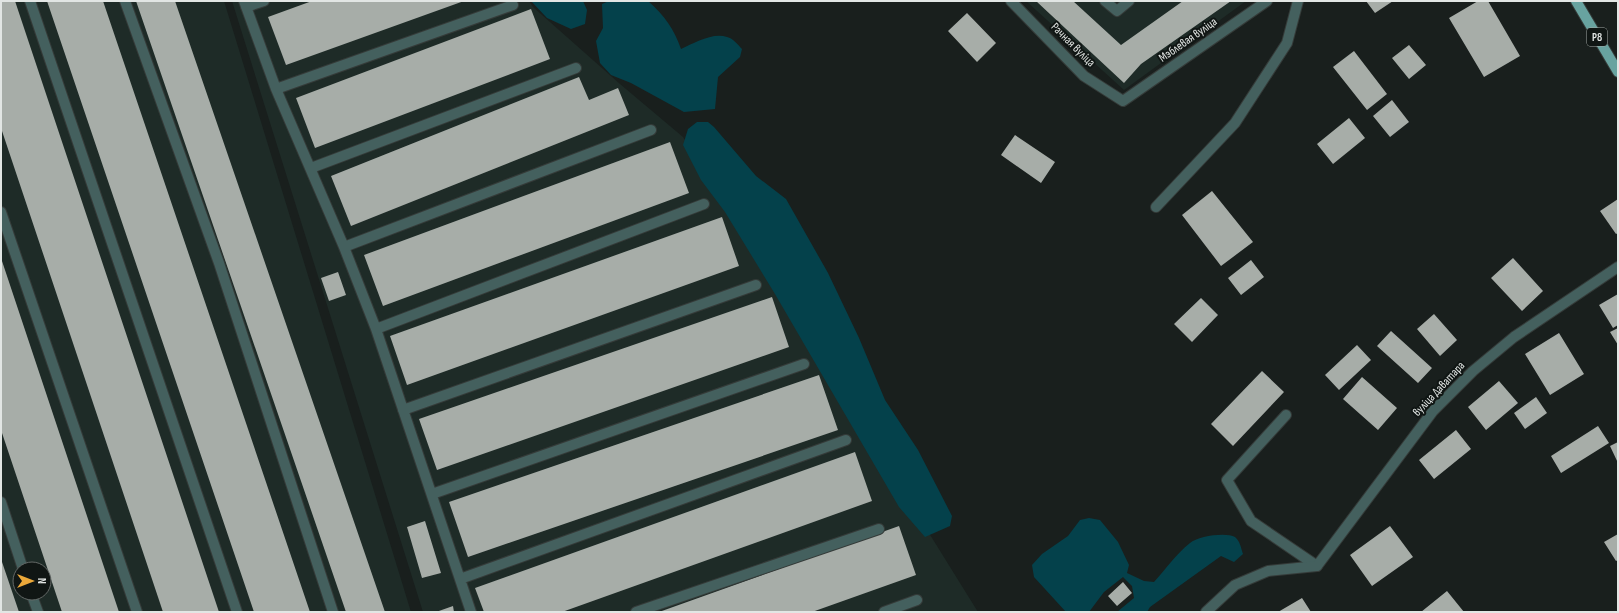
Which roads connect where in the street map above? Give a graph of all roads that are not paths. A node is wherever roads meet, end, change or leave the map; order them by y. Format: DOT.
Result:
graph roads {
  1 [pos="30,1"];
  2 [pos="125,1"];
  3 [pos="264,1"];
  4 [pos="1011,1"];
  5 [pos="1105,1"];
  6 [pos="1129,1"];
  7 [pos="1267,1"];
  8 [pos="1298,1"];
  9 [pos="1576,1"];
  10 [pos="245,4"];
  11 [pos="513,5"];
  12 [pos="576,68"];
  13 [pos="1618,72"];
  14 [pos="276,89"];
  15 [pos="1123,101"];
  16 [pos="651,130"];
  17 [pos="311,168"];
  18 [pos="704,204"];
  19 [pos="1156,207"];
  20 [pos="1,212"];
  21 [pos="344,247"];
  22 [pos="1618,267"];
  23 [pos="756,285"];
  24 [pos="376,329"];
  25 [pos="804,364"];
  26 [pos="403,410"];
  27 [pos="1286,415"];
  28 [pos="846,440"];
  29 [pos="432,494"];
  30 [pos="1,502"];
  31 [pos="879,529"];
  32 [pos="21,561"];
  33 [pos="1317,566"];
  34 [pos="460,579"];
  35 [pos="917,600"];
  36 [pos="35,601"];
  37 [pos="38,612"];
  38 [pos="136,612"];
  39 [pos="237,612"];
  40 [pos="333,612"];
  41 [pos="471,612"];
  42 [pos="636,612"];
  43 [pos="884,612"];
  44 [pos="1206,612"];
  1 -- 39 [label="street"];
  2 -- 40 [label="street"];
  3 -- 10 [label="street"];
  4 -- 15 [label="street, Рачная вуліца"];
  5 -- 6 [label="street"];
  7 -- 15 [label="street, Мэблевая вуліца"];
  8 -- 19 [label="street"];
  9 -- 13 [label="main road, Р8"];
  10 -- 14 [label="street"];
  11 -- 14 [label="street"];
  12 -- 17 [label="street"];
  14 -- 17 [label="street"];
  16 -- 21 [label="street"];
  17 -- 21 [label="street"];
  18 -- 24 [label="street"];
  20 -- 38 [label="street"];
  21 -- 24 [label="street"];
  22 -- 33 [label="street, вуліца Даватара"];
  23 -- 26 [label="street"];
  24 -- 26 [label="street"];
  25 -- 29 [label="street"];
  26 -- 29 [label="street"];
  27 -- 33 [label="street"];
  28 -- 34 [label="street"];
  29 -- 34 [label="street"];
  30 -- 32 [label="street"];
  31 -- 42 [label="street"];
  33 -- 44 [label="street"];
  34 -- 41 [label="street"];
  35 -- 43 [label="street"];
  36 -- 37 [label="street"];
}
